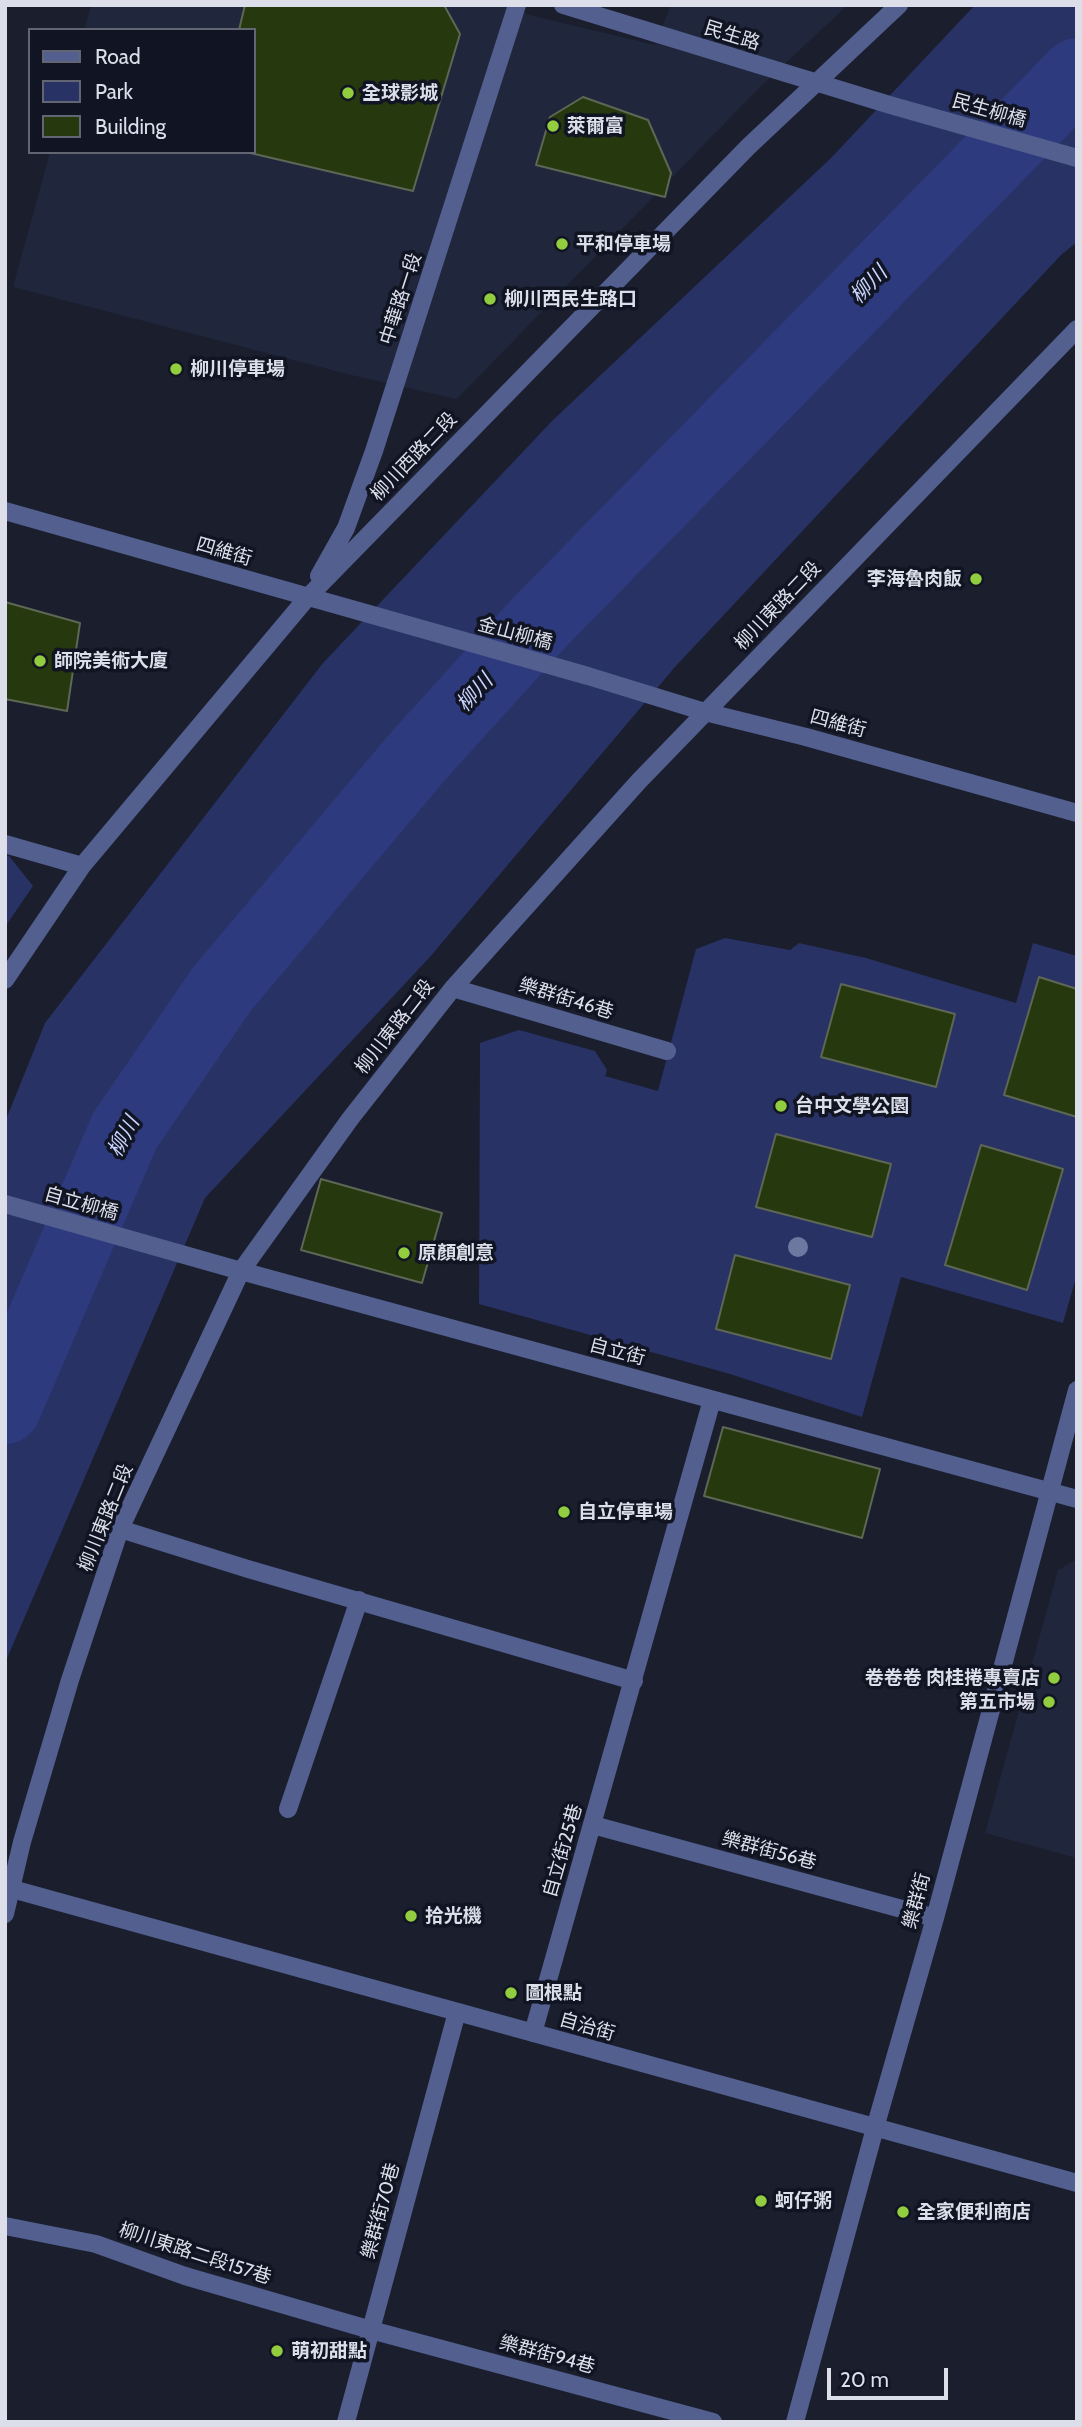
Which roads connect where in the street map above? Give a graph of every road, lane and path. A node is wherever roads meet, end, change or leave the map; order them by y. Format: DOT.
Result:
graph roads {
  1 [pos="517,5"];
  2 [pos="563,5"];
  3 [pos="899,5"];
  4 [pos="816,82"];
  5 [pos="890,105"];
  6 [pos="1077,158"];
  7 [pos="1077,329"];
  8 [pos="5,511"];
  9 [pos="307,598"];
  10 [pos="432,633"];
  11 [pos="588,676"];
  12 [pos="705,712"];
  13 [pos="1077,813"];
  14 [pos="5,845"];
  15 [pos="82,866"];
  16 [pos="5,980"];
  17 [pos="453,988"];
  18 [pos="667,1051"];
  19 [pos="5,1205"];
  20 [pos="146,1244"];
  21 [pos="241,1271"];
  22 [pos="1077,1390"];
  23 [pos="712,1400"];
  24 [pos="1049,1491"];
  25 [pos="1077,1499"];
  26 [pos="120,1529"];
  27 [pos="359,1600"];
  28 [pos="634,1681"];
  29 [pos="288,1809"];
  30 [pos="593,1825"];
  31 [pos="9,1888"];
  32 [pos="5,1914"];
  33 [pos="935,1918"];
  34 [pos="457,2012"];
  35 [pos="533,2033"];
  36 [pos="875,2127"];
  37 [pos="1077,2183"];
  38 [pos="5,2225"];
  39 [pos="370,2330"];
  40 [pos="346,2422"];
  41 [pos="713,2422"];
  42 [pos="795,2422"];
  1 -- 9 [label="street, 中華路一段"];
  2 -- 4 [label="street, 民生路"];
  3 -- 4 [label="street, 柳川西路二段"];
  4 -- 5 [label="street, 民生路"];
  4 -- 9 [label="street, 柳川西路二段"];
  5 -- 6 [label="street, 民生柳橋"];
  7 -- 12 [label="street, 柳川東路二段"];
  8 -- 9 [label="street, 四維街"];
  9 -- 10 [label="street, 四維街"];
  9 -- 15 [label="street, 柳川西路二段"];
  10 -- 11 [label="street, 金山柳橋"];
  11 -- 12 [label="street, 四維街"];
  12 -- 13 [label="street, 四維街"];
  12 -- 17 [label="street, 柳川東路二段"];
  14 -- 15 [label="street"];
  15 -- 16 [label="street, 柳川西路二段"];
  17 -- 18 [label="street, 樂群街46巷"];
  17 -- 21 [label="street, 柳川東路二段"];
  19 -- 20 [label="street, 自立柳橋"];
  20 -- 21 [label="street, 自立街"];
  21 -- 23 [label="street, 自立街"];
  21 -- 26 [label="street, 柳川東路二段"];
  22 -- 24 [label="street, 樂群街"];
  23 -- 24 [label="street, 自立街"];
  23 -- 28 [label="street, 自立街25巷"];
  24 -- 25 [label="street, 自立街"];
  24 -- 33 [label="street, 樂群街"];
  26 -- 27 [label="street"];
  26 -- 31 [label="street, 柳川東路二段"];
  27 -- 28 [label="street"];
  27 -- 29 [label="street"];
  28 -- 30 [label="street, 自立街25巷"];
  30 -- 33 [label="street, 樂群街56巷"];
  30 -- 35 [label="street, 自立街25巷"];
  31 -- 32 [label="street, 柳川東路二段"];
  31 -- 34 [label="street, 自治街"];
  33 -- 36 [label="street, 樂群街"];
  34 -- 35 [label="street, 自治街"];
  34 -- 39 [label="street, 樂群街70巷"];
  35 -- 36 [label="street, 自治街"];
  36 -- 37 [label="street, 自治街"];
  36 -- 42 [label="street, 樂群街"];
  38 -- 39 [label="street, 柳川東路二段157巷"];
  39 -- 40 [label="street, 樂群街70巷"];
  39 -- 41 [label="street, 樂群街94巷"];
}
